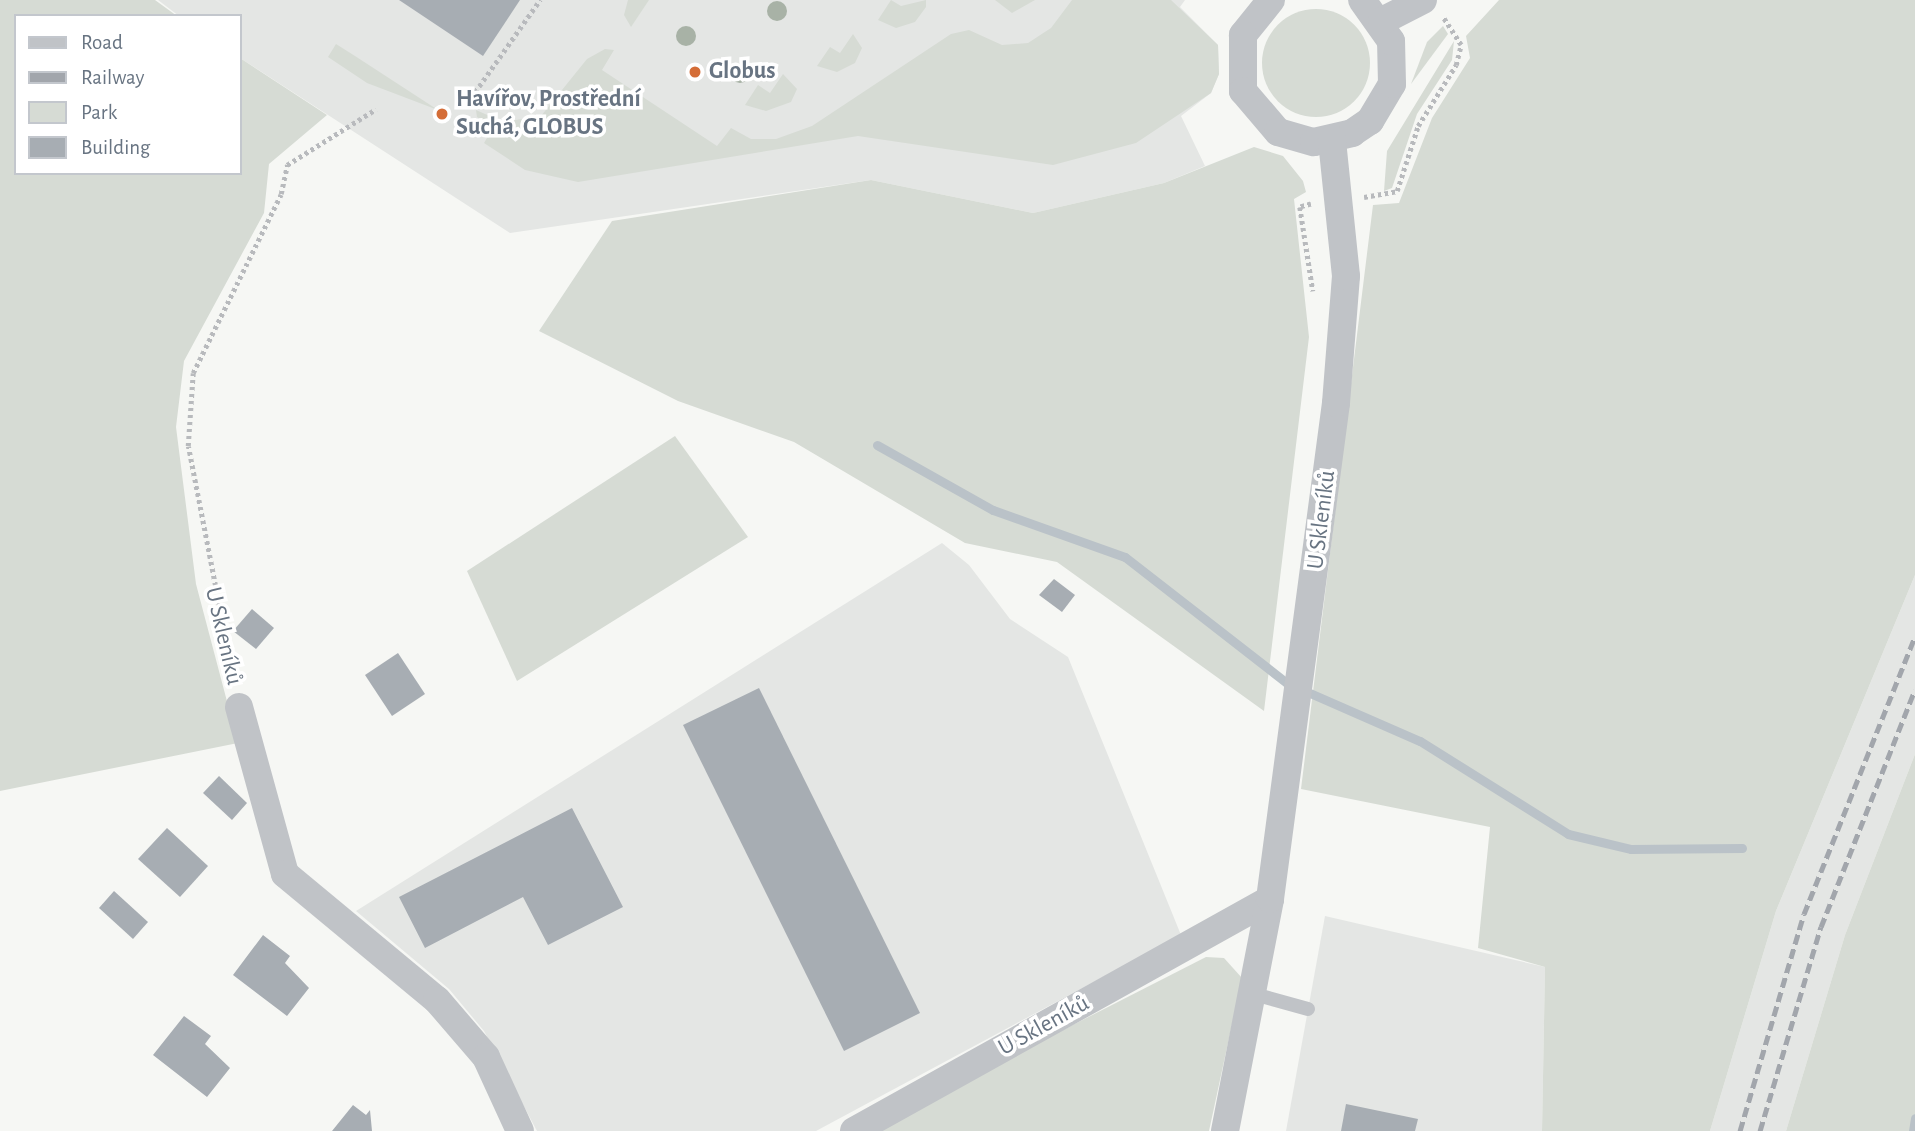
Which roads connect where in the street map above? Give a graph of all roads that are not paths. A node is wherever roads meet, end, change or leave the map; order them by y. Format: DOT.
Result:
graph roads {
  1 [pos="1271,0"];
  2 [pos="1362,0"];
  3 [pos="1423,0"];
  4 [pos="1382,21"];
  5 [pos="1332,140"];
  6 [pos="239,707"];
  7 [pos="1270,899"];
  8 [pos="1254,994"];
  9 [pos="1308,1009"];
  10 [pos="520,1131"];
  11 [pos="854,1131"];
  12 [pos="1225,1131"];
  1 -- 5 [label="street"];
  2 -- 4 [label="street"];
  3 -- 4 [label="street"];
  4 -- 5 [label="street"];
  5 -- 7 [label="street, U Skleníků"];
  6 -- 10 [label="street, U Skleníků"];
  7 -- 8 [label="street, U Skleníků"];
  7 -- 11 [label="street, U Skleníků"];
  8 -- 9 [label="lane"];
  8 -- 12 [label="street, U Skleníků"];
}
